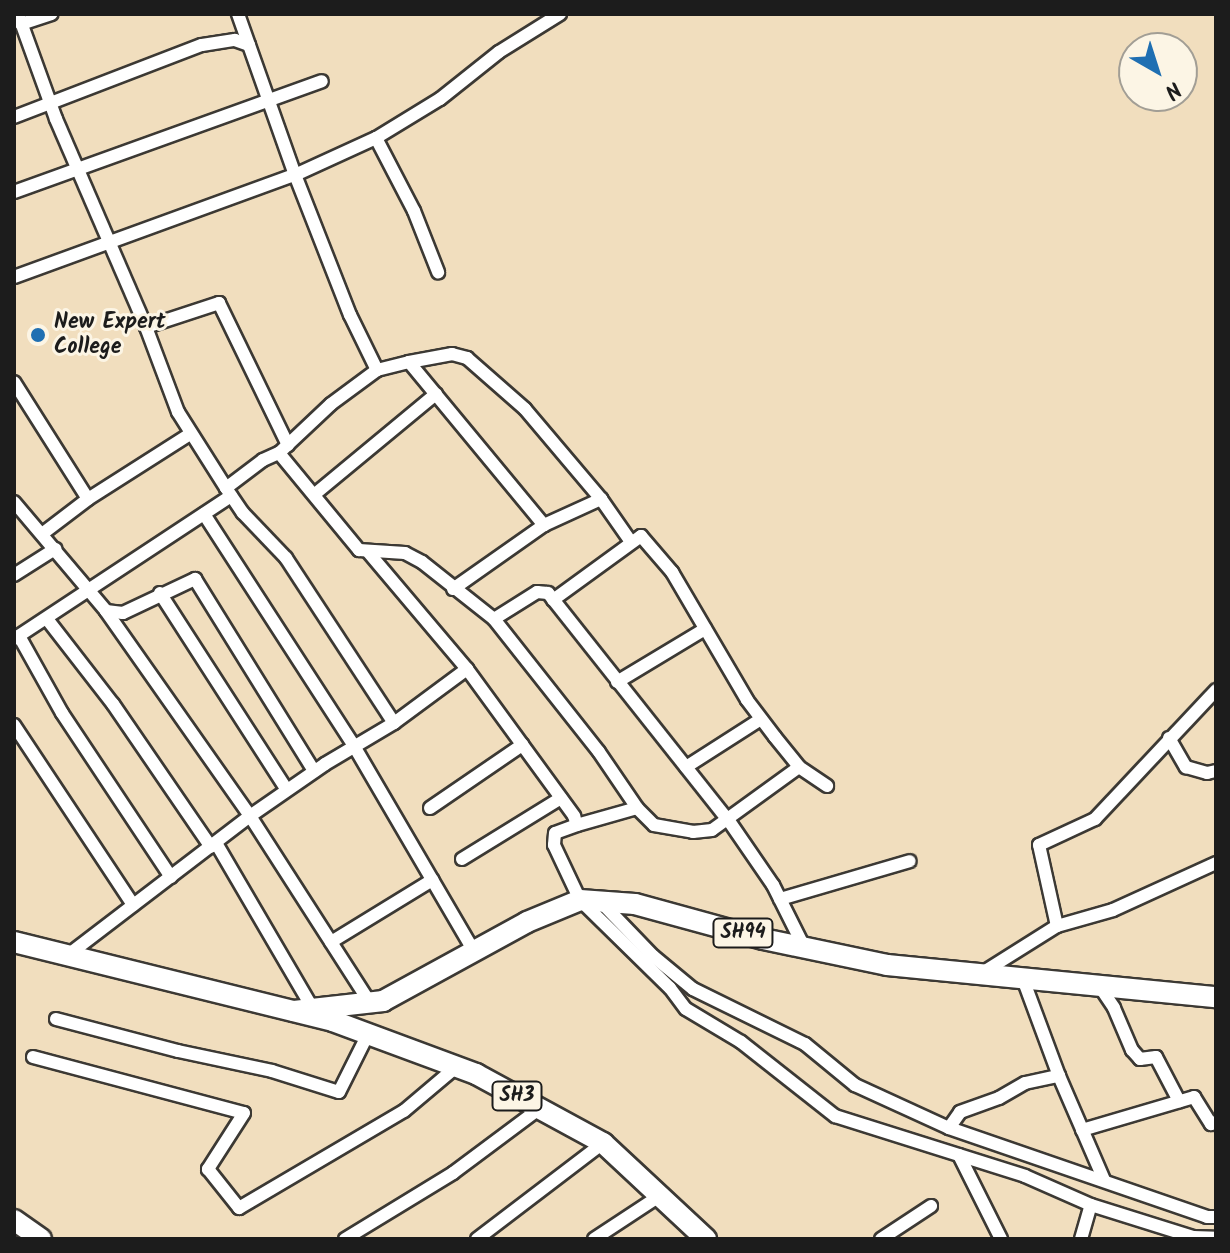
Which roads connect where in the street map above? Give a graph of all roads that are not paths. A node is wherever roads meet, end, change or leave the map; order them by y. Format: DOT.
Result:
graph roads {
  1 [pos="51,14"];
  2 [pos="238,14"];
  3 [pos="560,14"];
  4 [pos="20,28"];
  5 [pos="249,45"];
  6 [pos="322,81"];
  7 [pos="269,103"];
  8 [pos="51,104"];
  9 [pos="14,117"];
  10 [pos="376,138"];
  11 [pos="79,171"];
  12 [pos="295,175"];
  13 [pos="14,192"];
  14 [pos="109,243"];
  15 [pos="438,272"];
  16 [pos="14,277"];
  17 [pos="146,327"];
  18 [pos="409,362"];
  19 [pos="377,370"];
  20 [pos="14,382"];
  21 [pos="436,394"];
  22 [pos="190,434"];
  23 [pos="284,449"];
  24 [pos="229,492"];
  25 [pos="315,494"];
  26 [pos="88,499"];
  27 [pos="601,499"];
  28 [pos="16,506"];
  29 [pos="204,514"];
  30 [pos="544,525"];
  31 [pos="42,534"];
  32 [pos="631,542"];
  33 [pos="55,549"];
  34 [pos="369,553"];
  35 [pos="14,575"];
  36 [pos="453,589"];
  37 [pos="88,590"];
  38 [pos="160,593"];
  39 [pos="553,600"];
  40 [pos="106,611"];
  41 [pos="47,619"];
  42 [pos="494,619"];
  43 [pos="705,629"];
  44 [pos="17,637"];
  45 [pos="467,669"];
  46 [pos="617,682"];
  47 [pos="1216,690"];
  48 [pos="761,719"];
  49 [pos="394,723"];
  50 [pos="14,725"];
  51 [pos="1169,738"];
  52 [pos="522,745"];
  53 [pos="354,746"];
  54 [pos="686,767"];
  55 [pos="799,767"];
  56 [pos="314,771"];
  57 [pos="1216,771"];
  58 [pos="827,786"];
  59 [pos="287,790"];
  60 [pos="561,798"];
  61 [pos="430,808"];
  62 [pos="637,808"];
  63 [pos="250,816"];
  64 [pos="729,821"];
  65 [pos="577,825"];
  66 [pos="213,845"];
  67 [pos="462,859"];
  68 [pos="910,861"];
  69 [pos="1216,863"];
  70 [pos="171,877"];
  71 [pos="432,880"];
  72 [pos="780,899"];
  73 [pos="590,901"];
  74 [pos="133,905"];
  75 [pos="1057,926"];
  76 [pos="14,942"];
  77 [pos="331,942"];
  78 [pos="804,947"];
  79 [pos="474,951"];
  80 [pos="68,955"];
  81 [pos="979,975"];
  82 [pos="1023,979"];
  83 [pos="1100,987"];
  84 [pos="1216,997"];
  85 [pos="370,1003"];
  86 [pos="303,1010"];
  87 [pos="56,1019"];
  88 [pos="368,1034"];
  89 [pos="33,1057"];
  90 [pos="456,1067"];
  91 [pos="1059,1076"];
  92 [pos="1179,1101"];
  93 [pos="539,1109"];
  94 [pos="1216,1122"];
  95 [pos="949,1128"];
  96 [pos="1082,1130"];
  97 [pos="603,1143"];
  98 [pos="959,1155"];
  99 [pos="1104,1180"];
  100 [pos="661,1195"];
  101 [pos="1091,1205"];
  102 [pos="931,1206"];
  103 [pos="1216,1217"];
  104 [pos="14,1220"];
  105 [pos="1216,1238"];
  106 [pos="41,1239"];
  107 [pos="345,1239"];
  108 [pos="477,1239"];
  109 [pos="594,1239"];
  110 [pos="706,1239"];
  111 [pos="881,1239"];
  112 [pos="1001,1239"];
  113 [pos="1081,1239"];
  1 -- 4 [label="street"];
  2 -- 5 [label="street"];
  3 -- 10 [label="street"];
  4 -- 8 [label="street"];
  5 -- 7 [label="street"];
  5 -- 8 [label="street"];
  6 -- 7 [label="street"];
  7 -- 11 [label="street"];
  7 -- 12 [label="street"];
  8 -- 9 [label="street"];
  8 -- 11 [label="street"];
  10 -- 12 [label="street"];
  10 -- 15 [label="street"];
  11 -- 13 [label="street"];
  11 -- 14 [label="street"];
  12 -- 14 [label="street"];
  12 -- 19 [label="street"];
  14 -- 16 [label="street"];
  14 -- 17 [label="street"];
  17 -- 22 [label="street"];
  17 -- 23 [label="street"];
  18 -- 19 [label="street"];
  18 -- 21 [label="street"];
  18 -- 27 [label="street"];
  19 -- 23 [label="street"];
  20 -- 26 [label="street"];
  21 -- 25 [label="street"];
  21 -- 30 [label="street"];
  22 -- 24 [label="street"];
  22 -- 26 [label="street"];
  23 -- 24 [label="street"];
  23 -- 25 [label="street"];
  24 -- 29 [label="street"];
  24 -- 49 [label="street"];
  25 -- 34 [label="street"];
  26 -- 31 [label="street"];
  27 -- 30 [label="street"];
  27 -- 32 [label="street"];
  28 -- 31 [label="street"];
  29 -- 37 [label="street"];
  29 -- 53 [label="street"];
  30 -- 36 [label="street"];
  31 -- 33 [label="street"];
  32 -- 39 [label="street"];
  32 -- 43 [label="street"];
  33 -- 35 [label="street"];
  33 -- 37 [label="street"];
  34 -- 36 [label="street"];
  34 -- 45 [label="street"];
  36 -- 42 [label="street"];
  37 -- 40 [label="street"];
  37 -- 41 [label="street"];
  38 -- 40 [label="street"];
  38 -- 56 [label="street"];
  38 -- 59 [label="street"];
  39 -- 42 [label="street"];
  39 -- 46 [label="street"];
  40 -- 63 [label="street"];
  41 -- 44 [label="street"];
  41 -- 66 [label="street"];
  42 -- 62 [label="street"];
  43 -- 46 [label="street"];
  43 -- 48 [label="street"];
  44 -- 70 [label="street"];
  45 -- 49 [label="street"];
  45 -- 52 [label="street"];
  46 -- 54 [label="street"];
  47 -- 51 [label="street"];
  48 -- 54 [label="street"];
  48 -- 55 [label="street"];
  49 -- 53 [label="street"];
  50 -- 74 [label="street"];
  51 -- 57 [label="street"];
  51 -- 75 [label="street"];
  52 -- 60 [label="street"];
  52 -- 61 [label="street"];
  53 -- 56 [label="street"];
  53 -- 71 [label="street"];
  54 -- 64 [label="street"];
  55 -- 58 [label="street"];
  55 -- 64 [label="street"];
  56 -- 59 [label="street"];
  59 -- 63 [label="street"];
  60 -- 65 [label="street"];
  60 -- 67 [label="street"];
  62 -- 64 [label="street"];
  62 -- 65 [label="street"];
  63 -- 66 [label="street"];
  63 -- 77 [label="street"];
  64 -- 72 [label="street"];
  65 -- 73 [label="street"];
  66 -- 70 [label="street"];
  66 -- 86 [label="street"];
  68 -- 72 [label="street"];
  69 -- 75 [label="street"];
  70 -- 74 [label="street"];
  71 -- 77 [label="street"];
  71 -- 79 [label="street"];
  72 -- 78 [label="street"];
  73 -- 78 [label="main road, SH94"];
  73 -- 79 [label="main road, SH94"];
  73 -- 95 [label="street"];
  73 -- 98 [label="street"];
  74 -- 80 [label="street"];
  75 -- 81 [label="street"];
  76 -- 80 [label="main road, SH3"];
  77 -- 85 [label="street"];
  78 -- 81 [label="main road, SH94"];
  79 -- 85 [label="main road, SH94"];
  80 -- 86 [label="main road, SH3"];
  81 -- 82 [label="main road, SH94"];
  82 -- 83 [label="main road, SH94"];
  82 -- 91 [label="street"];
  83 -- 84 [label="main road, SH94"];
  83 -- 92 [label="street"];
  85 -- 86 [label="main road, SH94"];
  86 -- 88 [label="main road, SH3"];
  87 -- 88 [label="street"];
  88 -- 90 [label="main road, SH3"];
  89 -- 90 [label="street"];
  90 -- 93 [label="main road, SH3"];
  91 -- 95 [label="street"];
  91 -- 96 [label="street"];
  92 -- 94 [label="street"];
  92 -- 96 [label="street"];
  93 -- 97 [label="main road, SH3"];
  93 -- 107 [label="street"];
  95 -- 99 [label="street"];
  96 -- 99 [label="street"];
  97 -- 100 [label="main road, SH3"];
  97 -- 108 [label="street"];
  98 -- 101 [label="street"];
  98 -- 112 [label="street"];
  99 -- 103 [label="street"];
  100 -- 109 [label="street"];
  100 -- 110 [label="main road, SH3"];
  101 -- 105 [label="street"];
  101 -- 113 [label="street"];
  102 -- 111 [label="street"];
  104 -- 106 [label="main road"];
}
